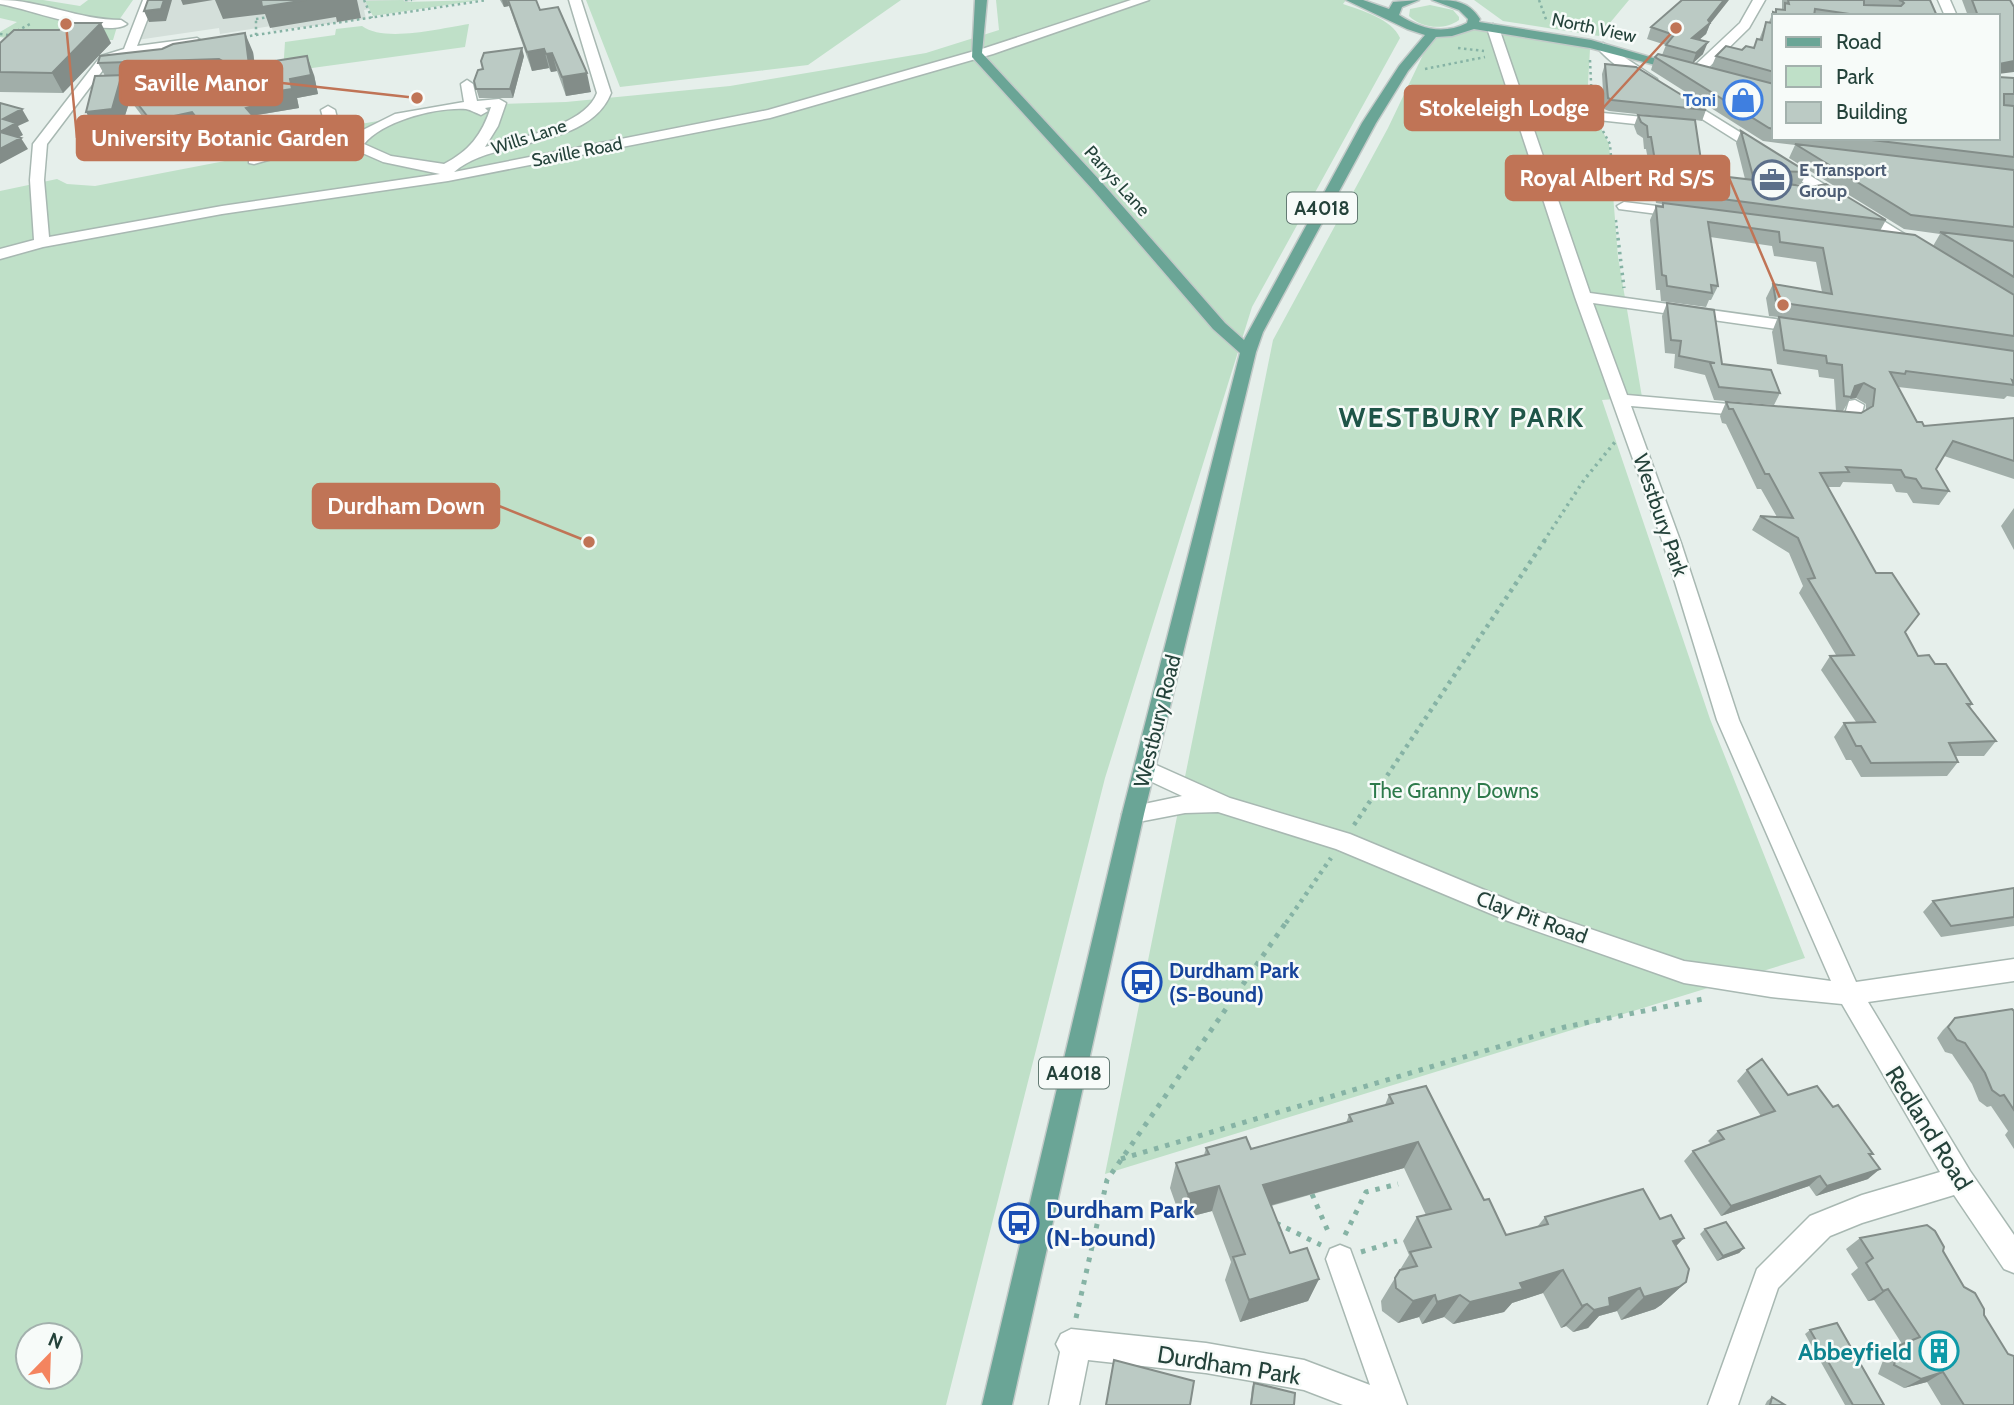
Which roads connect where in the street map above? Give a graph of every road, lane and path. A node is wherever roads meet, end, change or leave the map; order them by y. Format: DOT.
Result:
graph roads {
  1 [pos="149,0"];
  2 [pos="364,0"];
  3 [pos="405,0"];
  4 [pos="412,0"];
  5 [pos="487,0"];
  6 [pos="575,0"];
  7 [pos="981,0"];
  8 [pos="1143,0"];
  9 [pos="1354,0"];
  10 [pos="1759,0"];
  11 [pos="1408,1"];
  12 [pos="1446,1"];
  13 [pos="2,2"];
  14 [pos="255,10"];
  15 [pos="281,15"];
  16 [pos="1393,16"];
  17 [pos="372,18"];
  18 [pos="256,19"];
  19 [pos="1473,22"];
  20 [pos="121,24"];
  21 [pos="1415,30"];
  22 [pos="1433,33"];
  23 [pos="1527,33"];
  24 [pos="1495,34"];
  25 [pos="256,35"];
  26 [pos="216,40"];
  27 [pos="1597,45"];
  28 [pos="129,51"];
  29 [pos="983,56"];
  30 [pos="1403,69"];
  31 [pos="1702,74"];
  32 [pos="467,84"];
  33 [pos="471,105"];
  34 [pos="328,110"];
  35 [pos="1598,117"];
  36 [pos="1730,131"];
  37 [pos="334,132"];
  38 [pos="364,135"];
  39 [pos="1758,148"];
  40 [pos="1798,152"];
  41 [pos="469,156"];
  42 [pos="254,160"];
  43 [pos="447,173"];
  44 [pos="1823,188"];
  45 [pos="1795,192"];
  46 [pos="1618,209"];
  47 [pos="1692,215"];
  48 [pos="1870,238"];
  49 [pos="1905,239"];
  50 [pos="1937,240"];
  51 [pos="42,243"];
  52 [pos="0,254"];
  53 [pos="1934,257"];
  54 [pos="1583,297"];
  55 [pos="1627,303"];
  56 [pos="1219,326"];
  57 [pos="1820,331"];
  58 [pos="1255,332"];
  59 [pos="1248,352"];
  60 [pos="1620,400"];
  61 [pos="1855,405"];
  62 [pos="1771,413"];
  63 [pos="1812,417"];
  64 [pos="1629,425"];
  65 [pos="1145,769"];
  66 [pos="1224,805"];
  67 [pos="1133,814"];
  68 [pos="1342,841"];
  69 [pos="2014,970"];
  70 [pos="1849,994"];
  71 [pos="1716,997"];
  72 [pos="1120,1159"];
  73 [pos="1960,1180"];
  74 [pos="1398,1184"];
  75 [pos="1312,1194"];
  76 [pos="1262,1216"];
  77 [pos="1338,1256"];
  78 [pos="2014,1259"];
  79 [pos="1073,1344"];
  80 [pos="997,1405"];
  81 [pos="1064,1405"];
  82 [pos="1383,1405"];
  83 [pos="1392,1405"];
  84 [pos="1723,1405"];
  1 -- 28 [label="street"];
  2 -- 17 [label="path"];
  3 -- 4 [label="path"];
  5 -- 17 [label="path"];
  6 -- 41 [label="street, Wills Lane"];
  7 -- 29 [label="main road"];
  8 -- 29 [label="street, Saville Road"];
  9 -- 11 [label="main road"];
  9 -- 16 [label="main road"];
  10 -- 31 [label="street"];
  11 -- 16 [label="main road"];
  12 -- 19 [label="main road"];
  13 -- 20 [label="street"];
  14 -- 18 [label="path"];
  15 -- 18 [label="path"];
  16 -- 21 [label="main road"];
  17 -- 25 [label="path"];
  18 -- 25 [label="path"];
  19 -- 22 [label="main road"];
  19 -- 23 [label="main road, North View"];
  19 -- 24 [label="main road, North View"];
  21 -- 22 [label="main road"];
  21 -- 30 [label="main road, Westbury Road / A4018"];
  22 -- 30 [label="main road, Westbury Road / A4018"];
  23 -- 24 [label="main road, North View"];
  23 -- 27 [label="main road, North View"];
  24 -- 54 [label="street, Westbury Park"];
  25 -- 26 [label="path"];
  26 -- 28 [label="street"];
  27 -- 31 [label="main road, North View"];
  27 -- 35 [label="path"];
  27 -- 36 [label="street"];
  28 -- 51 [label="street"];
  29 -- 43 [label="street, Saville Road"];
  29 -- 56 [label="main road, Parrys Lane"];
  30 -- 58 [label="main road, Westbury Road / A4018"];
  32 -- 33 [label="street"];
  33 -- 38 [label="street"];
  33 -- 41 [label="street"];
  34 -- 37 [label="street"];
  35 -- 36 [label="street"];
  35 -- 46 [label="path"];
  36 -- 39 [label="street"];
  37 -- 38 [label="street"];
  37 -- 42 [label="street"];
  38 -- 43 [label="street"];
  39 -- 40 [label="street"];
  39 -- 44 [label="street"];
  41 -- 43 [label="street"];
  43 -- 51 [label="street, Saville Road"];
  44 -- 45 [label="street"];
  44 -- 49 [label="street"];
  46 -- 47 [label="street"];
  46 -- 55 [label="path"];
  48 -- 49 [label="street"];
  49 -- 50 [label="street"];
  49 -- 53 [label="street"];
  51 -- 52 [label="street, Saville Road"];
  54 -- 55 [label="street"];
  54 -- 60 [label="street, Westbury Park"];
  55 -- 57 [label="street"];
  56 -- 58 [label="main road"];
  56 -- 59 [label="main road, Parrys Lane"];
  58 -- 59 [label="main road, Westbury Road / A4018"];
  59 -- 65 [label="main road, Westbury Road / A4018"];
  60 -- 62 [label="street"];
  60 -- 64 [label="street, Westbury Park"];
  61 -- 63 [label="street"];
  64 -- 68 [label="path"];
  64 -- 70 [label="street, Westbury Park"];
  65 -- 66 [label="street, Clay Pit Road"];
  65 -- 67 [label="main road, Westbury Road / A4018"];
  66 -- 67 [label="street, Clay Pit Road"];
  66 -- 68 [label="street, Clay Pit Road"];
  67 -- 80 [label="main road, Westbury Road / A4018"];
  68 -- 70 [label="street, Clay Pit Road"];
  68 -- 72 [label="path"];
  69 -- 70 [label="street, Clay Pit Road"];
  70 -- 73 [label="street, Redland Road"];
  71 -- 72 [label="path"];
  72 -- 79 [label="path"];
  73 -- 78 [label="street, Redland Road"];
  73 -- 84 [label="street"];
  74 -- 77 [label="path"];
  75 -- 77 [label="path"];
  76 -- 77 [label="path"];
  77 -- 83 [label="street"];
  79 -- 81 [label="street"];
  79 -- 82 [label="street, Durdham Park"];
}
